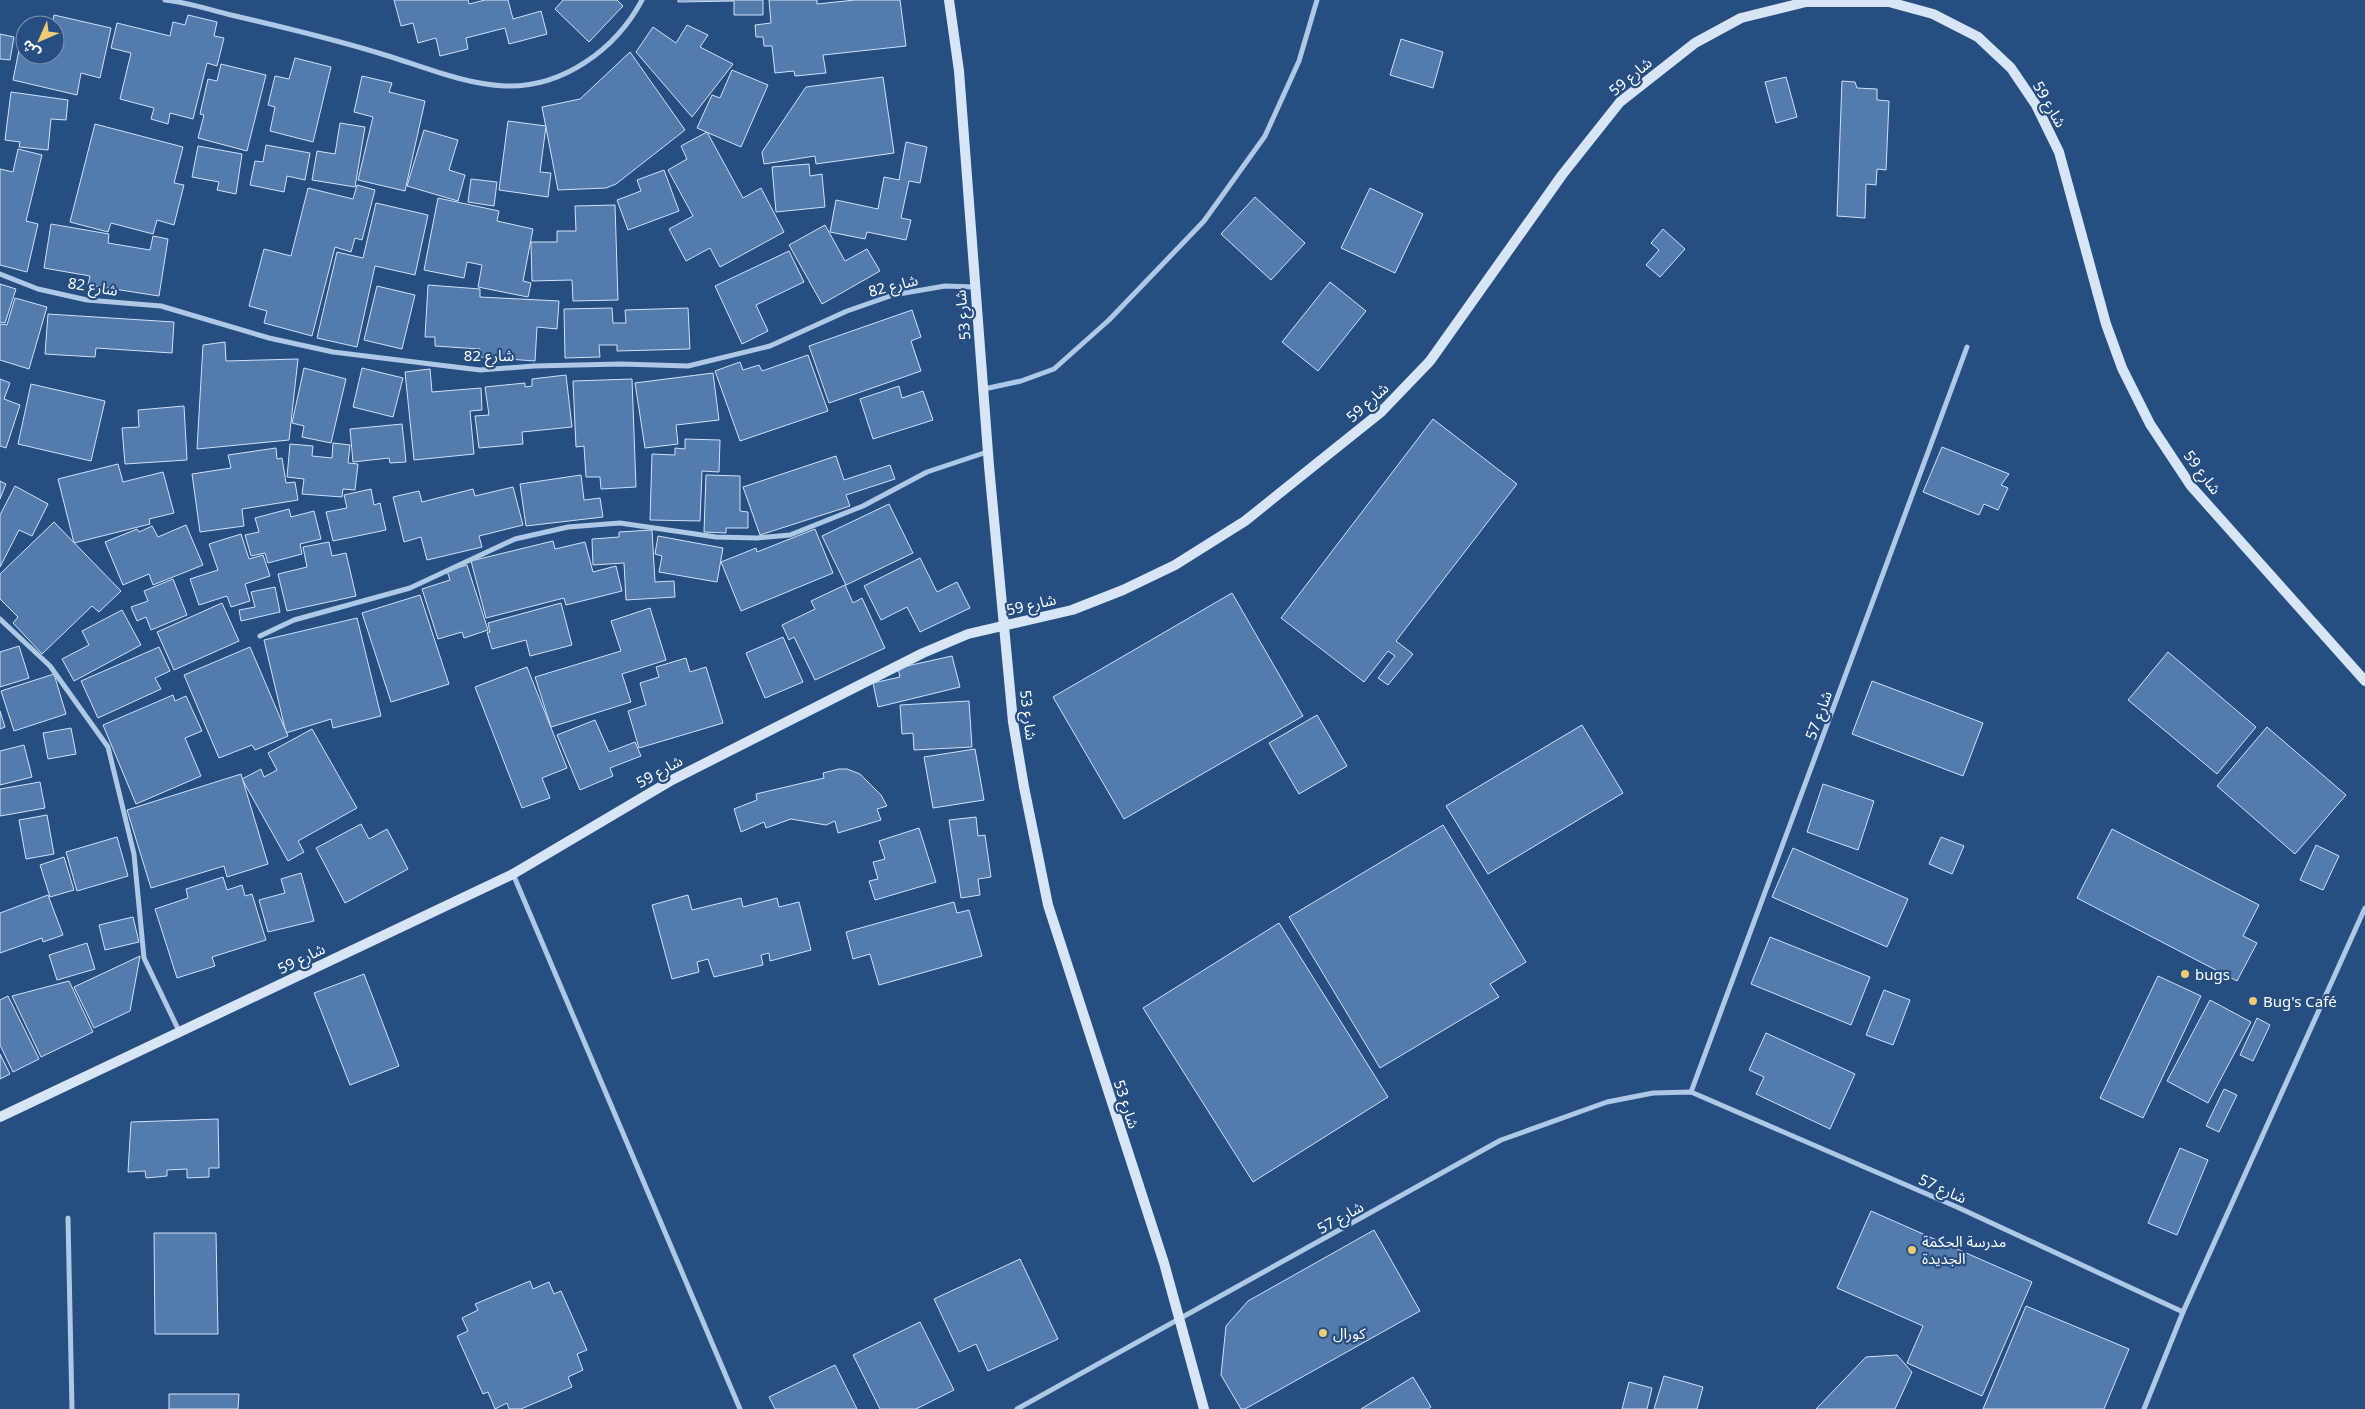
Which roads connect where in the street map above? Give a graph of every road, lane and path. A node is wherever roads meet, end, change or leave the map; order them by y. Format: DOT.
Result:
graph roads {
  1 [pos="165,0"];
  2 [pos="642,0"];
  3 [pos="949,0"];
  4 [pos="1317,0"];
  5 [pos="0,274"];
  6 [pos="975,287"];
  7 [pos="1968,347"];
  8 [pos="984,389"];
  9 [pos="988,452"];
  10 [pos="0,619"];
  11 [pos="1004,626"];
  12 [pos="260,636"];
  13 [pos="2365,681"];
  14 [pos="513,874"];
  15 [pos="2365,908"];
  16 [pos="180,1033"];
  17 [pos="1691,1092"];
  18 [pos="0,1117"];
  19 [pos="68,1218"];
  20 [pos="2183,1312"];
  21 [pos="1179,1321"];
  22 [pos="72,1409"];
  23 [pos="740,1409"];
  24 [pos="1017,1409"];
  25 [pos="1204,1409"];
  26 [pos="2144,1409"];
  1 -- 2 [label="street"];
  3 -- 6 [label="street, شارع 53"];
  4 -- 8 [label="street"];
  5 -- 6 [label="street, شارع 82"];
  6 -- 8 [label="street, شارع 53"];
  7 -- 17 [label="street, شارع 57"];
  8 -- 9 [label="street, شارع 53"];
  9 -- 11 [label="street, شارع 53"];
  9 -- 12 [label="street"];
  10 -- 16 [label="street"];
  11 -- 13 [label="street, شارع 59"];
  11 -- 14 [label="street, شارع 59"];
  11 -- 21 [label="street, شارع 53"];
  14 -- 16 [label="street, شارع 59"];
  14 -- 23 [label="street"];
  15 -- 20 [label="street"];
  16 -- 18 [label="street, شارع 59"];
  17 -- 20 [label="street, شارع 57"];
  17 -- 21 [label="street, شارع 57"];
  19 -- 22 [label="street"];
  20 -- 26 [label="street"];
  21 -- 24 [label="street, شارع 57"];
  21 -- 25 [label="street, شارع 53"];
}
